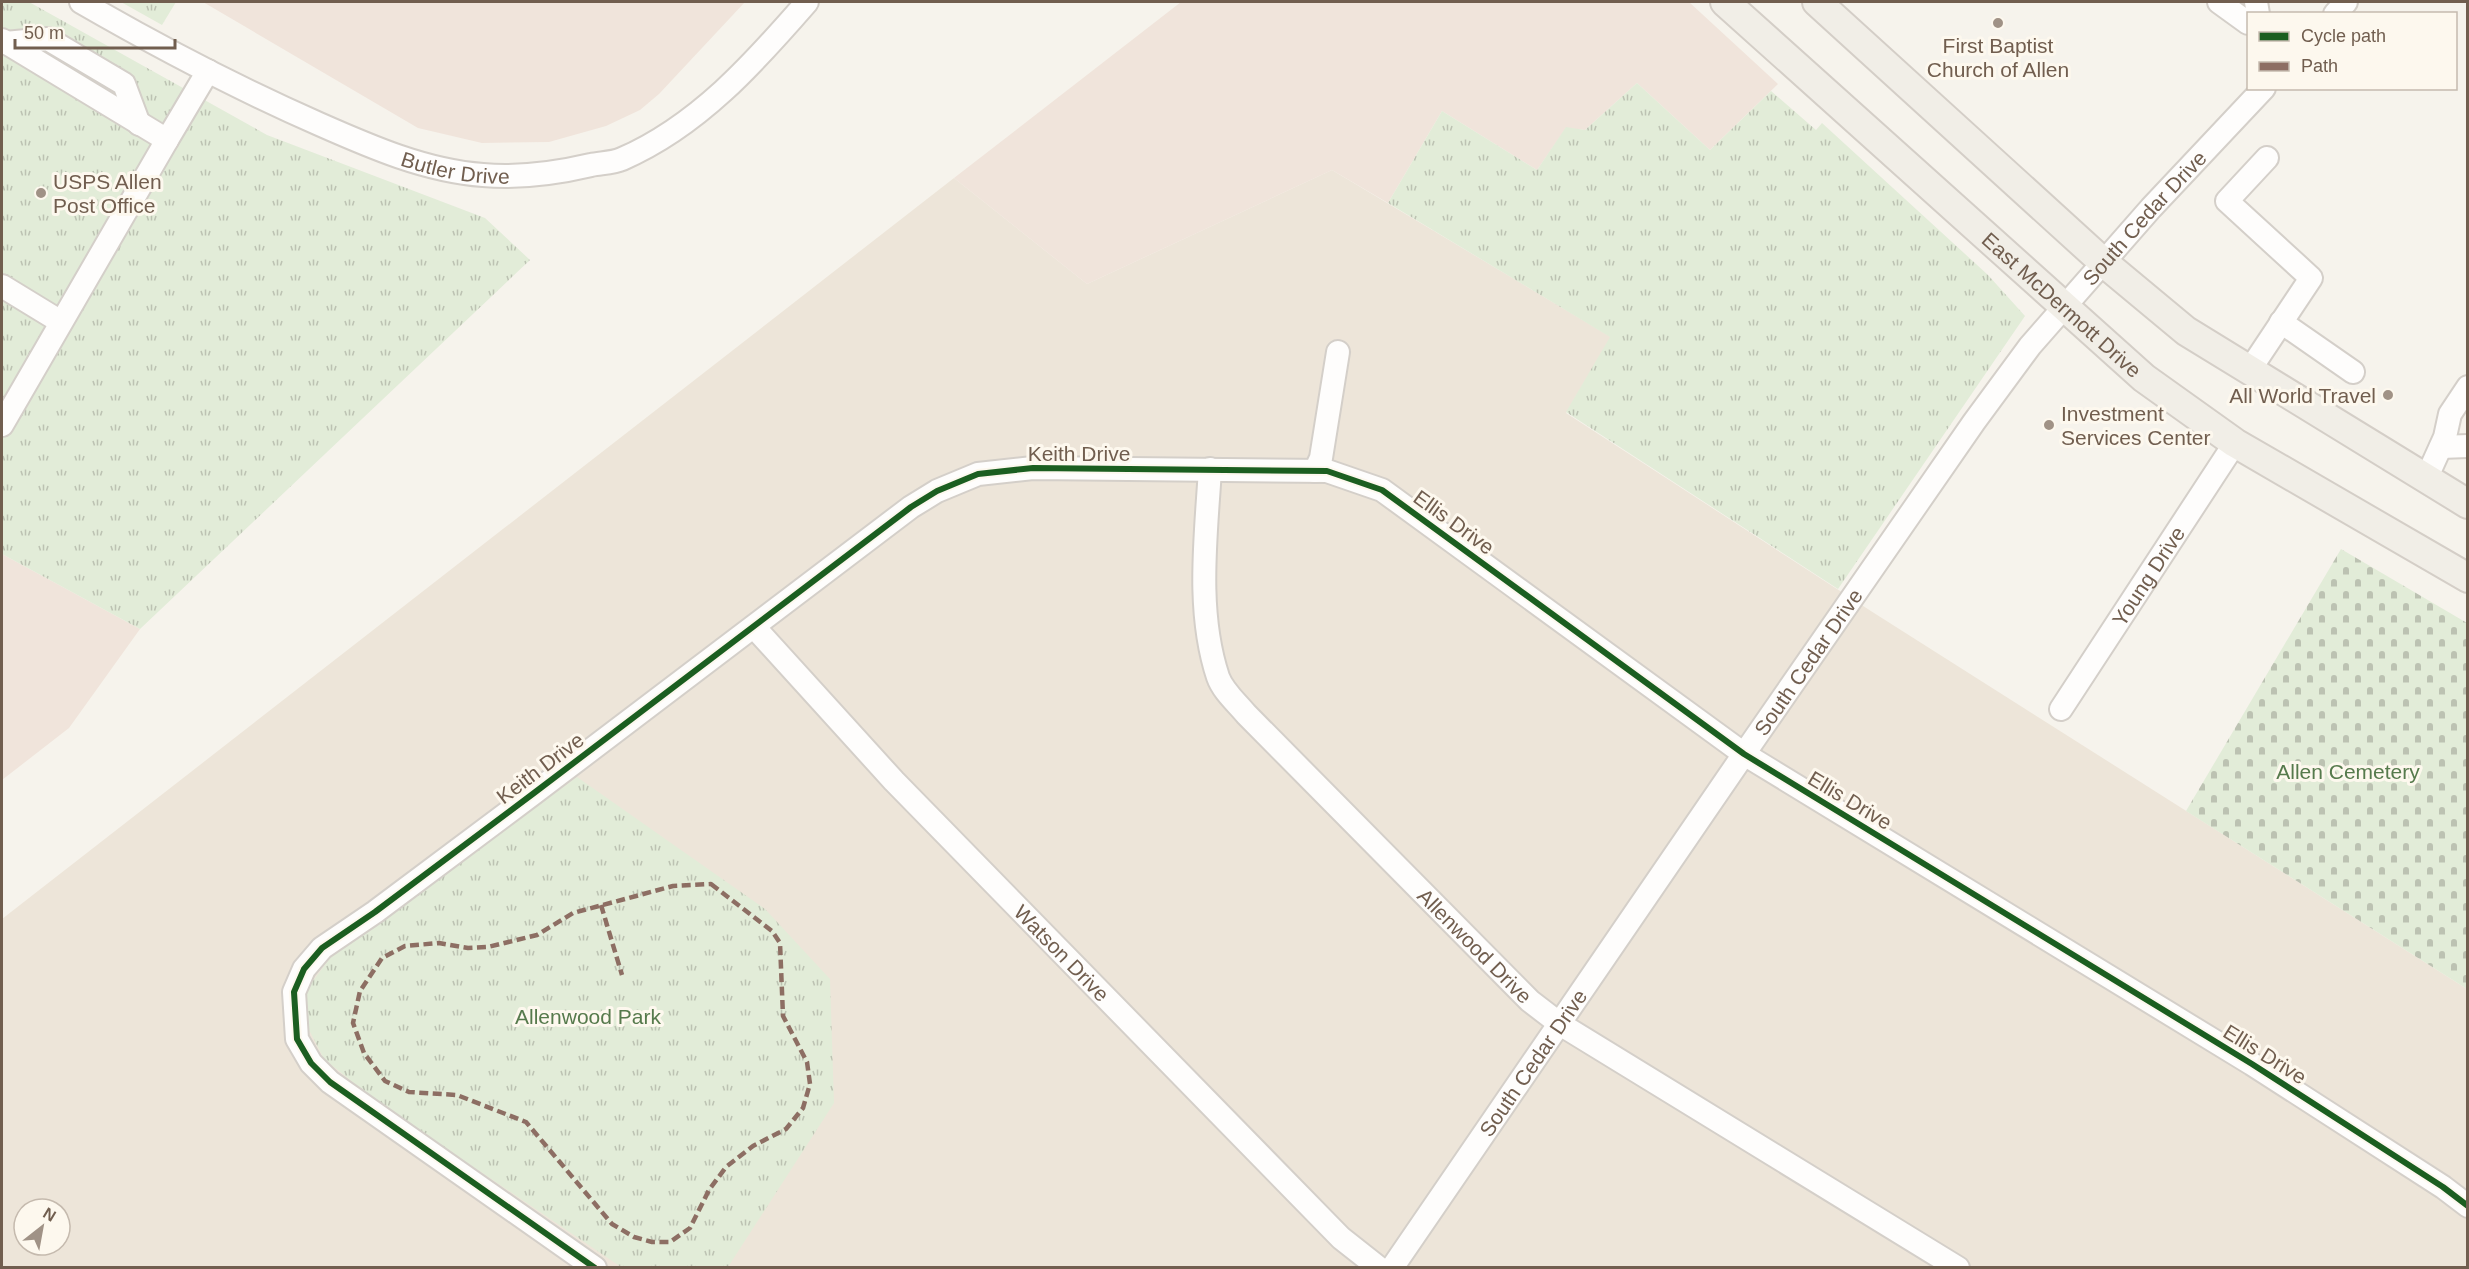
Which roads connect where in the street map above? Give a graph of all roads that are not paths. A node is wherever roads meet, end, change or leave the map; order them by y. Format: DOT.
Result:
graph roads {
  1 [pos="81,2"];
  2 [pos="807,2"];
  3 [pos="1725,2"];
  4 [pos="1817,2"];
  5 [pos="2219,2"];
  6 [pos="2247,22"];
  7 [pos="3,41"];
  8 [pos="208,71"];
  9 [pos="2262,90"];
  10 [pos="167,140"];
  11 [pos="2267,158"];
  12 [pos="2103,262"];
  13 [pos="2,286"];
  14 [pos="2064,309"];
  15 [pos="61,322"];
  16 [pos="2281,322"];
  17 [pos="1338,352"];
  18 [pos="2249,371"];
  19 [pos="2353,372"];
  20 [pos="2468,387"];
  21 [pos="2,425"];
  22 [pos="2235,443"];
  23 [pos="2468,446"];
  24 [pos="2441,447"];
  25 [pos="1210,469"];
  26 [pos="1315,471"];
  27 [pos="2426,479"];
  28 [pos="2468,504"];
  29 [pos="2468,578"];
  30 [pos="755,628"];
  31 [pos="2061,709"];
  32 [pos="1744,754"];
  33 [pos="1560,1024"];
  34 [pos="2468,1206"];
  35 [pos="595,1268"];
  36 [pos="1378,1268"];
  37 [pos="1392,1268"];
  38 [pos="1958,1268"];
  1 -- 8 [label="street, Butler Drive"];
  2 -- 8 [label="street, Butler Drive"];
  3 -- 14 [label="main road, East McDermott Drive"];
  4 -- 12 [label="main road"];
  5 -- 6 [label="street"];
  7 -- 10 [label="street"];
  8 -- 10 [label="street"];
  9 -- 12 [label="street, South Cedar Drive"];
  10 -- 15 [label="street"];
  11 -- 16 [label="street"];
  12 -- 14 [label="street, South Cedar Drive"];
  12 -- 18 [label="main road"];
  13 -- 15 [label="street"];
  14 -- 22 [label="main road, East McDermott Drive"];
  14 -- 32 [label="street, South Cedar Drive"];
  15 -- 21 [label="street"];
  16 -- 18 [label="street"];
  16 -- 19 [label="street"];
  17 -- 26 [label="street"];
  18 -- 27 [label="main road"];
  20 -- 24 [label="street"];
  22 -- 29 [label="main road, East McDermott Drive"];
  22 -- 31 [label="street, Young Drive"];
  23 -- 24 [label="street"];
  24 -- 27 [label="street"];
  25 -- 26 [label="street, Ellis Drive"];
  25 -- 30 [label="street, Keith Drive"];
  25 -- 33 [label="street, Allenwood Drive"];
  26 -- 32 [label="street, Ellis Drive"];
  27 -- 28 [label="main road"];
  30 -- 35 [label="street, Keith Drive"];
  30 -- 36 [label="street, Watson Drive"];
  32 -- 33 [label="street, South Cedar Drive"];
  32 -- 34 [label="street, Ellis Drive"];
  33 -- 37 [label="street, South Cedar Drive"];
  33 -- 38 [label="street, Allenwood Drive"];
}
